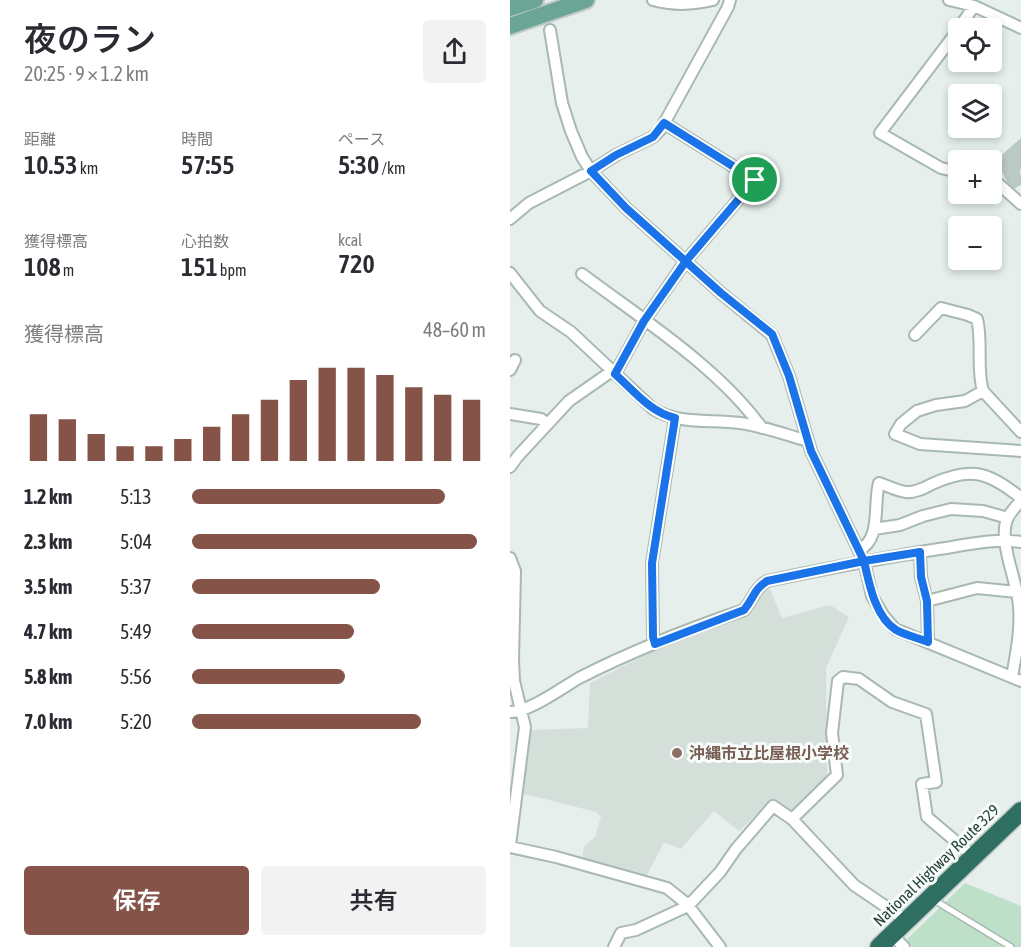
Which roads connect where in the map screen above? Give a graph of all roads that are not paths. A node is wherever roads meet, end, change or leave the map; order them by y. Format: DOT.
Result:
graph roads {
  1 [pos="535,0"];
  2 [pos="586,0"];
  3 [pos="653,0"];
  4 [pos="713,0"];
  5 [pos="730,0"];
  6 [pos="949,0"];
  7 [pos="974,6"];
  8 [pos="510,8"];
  9 [pos="966,18"];
  10 [pos="510,26"];
  11 [pos="1021,28"];
  12 [pos="550,30"];
  13 [pos="948,43"];
  14 [pos="664,123"];
  15 [pos="948,170"];
  16 [pos="591,171"];
  17 [pos="1002,187"];
  18 [pos="1021,204"];
  19 [pos="510,219"];
  20 [pos="686,261"];
  21 [pos="510,273"];
  22 [pos="582,274"];
  23 [pos="644,321"];
  24 [pos="915,335"];
  25 [pos="613,373"];
  26 [pos="983,391"];
  27 [pos="510,414"];
  28 [pos="675,418"];
  29 [pos="548,424"];
  30 [pos="762,428"];
  31 [pos="1021,432"];
  32 [pos="808,441"];
  33 [pos="1021,451"];
  34 [pos="510,468"];
  35 [pos="1021,499"];
  36 [pos="1008,518"];
  37 [pos="874,529"];
  38 [pos="1005,539"];
  39 [pos="1021,542"];
  40 [pos="859,550"];
  41 [pos="920,552"];
  42 [pos="510,558"];
  43 [pos="864,561"];
  44 [pos="1017,592"];
  45 [pos="927,601"];
  46 [pos="512,632"];
  47 [pos="928,642"];
  48 [pos="655,644"];
  49 [pos="1016,679"];
  50 [pos="521,709"];
  51 [pos="510,712"];
  52 [pos="1021,811"];
  53 [pos="792,819"];
  54 [pos="510,846"];
  55 [pos="973,856"];
  56 [pos="930,898"];
  57 [pos="688,906"];
  58 [pos="907,921"];
  59 [pos="891,943"];
  60 [pos="614,947"];
  61 [pos="720,947"];
  62 [pos="1011,947"];
  1 -- 8 [label="main road"];
  2 -- 10 [label="main road"];
  3 -- 4 [label="street"];
  5 -- 14 [label="street"];
  6 -- 7 [label="street"];
  7 -- 9 [label="street"];
  7 -- 11 [label="street"];
  12 -- 16 [label="street"];
  13 -- 15 [label="street"];
  14 -- 16 [label="street"];
  14 -- 20 [label="street"];
  16 -- 19 [label="street"];
  16 -- 20 [label="street"];
  17 -- 18 [label="street"];
  20 -- 23 [label="street"];
  20 -- 32 [label="street"];
  21 -- 25 [label="street"];
  22 -- 23 [label="street"];
  23 -- 25 [label="street"];
  23 -- 30 [label="street"];
  24 -- 26 [label="street"];
  25 -- 28 [label="street"];
  25 -- 29 [label="street"];
  26 -- 31 [label="street"];
  26 -- 33 [label="street"];
  27 -- 29 [label="street"];
  28 -- 30 [label="street"];
  28 -- 48 [label="street"];
  29 -- 34 [label="street"];
  30 -- 32 [label="street"];
  32 -- 40 [label="street"];
  35 -- 36 [label="street"];
  35 -- 37 [label="street"];
  36 -- 37 [label="street"];
  36 -- 38 [label="street"];
  37 -- 40 [label="street"];
  38 -- 39 [label="street"];
  38 -- 41 [label="street"];
  38 -- 44 [label="street"];
  40 -- 43 [label="street"];
  41 -- 43 [label="street"];
  41 -- 45 [label="street"];
  42 -- 46 [label="street"];
  43 -- 47 [label="street"];
  43 -- 48 [label="street"];
  44 -- 45 [label="street"];
  44 -- 49 [label="street"];
  45 -- 47 [label="street"];
  46 -- 50 [label="street"];
  47 -- 49 [label="street"];
  48 -- 50 [label="street"];
  50 -- 51 [label="street"];
  50 -- 54 [label="street"];
  52 -- 55 [label="highway, National Highway Route 329"];
  53 -- 55 [label="street"];
  53 -- 57 [label="street"];
  53 -- 58 [label="street"];
  54 -- 57 [label="street"];
  55 -- 56 [label="highway, National Highway Route 329"];
  56 -- 58 [label="highway, National Highway Route 329"];
  56 -- 62 [label="lane"];
  57 -- 60 [label="street"];
  57 -- 61 [label="street"];
  58 -- 59 [label="highway, National Highway Route 329"];
}
